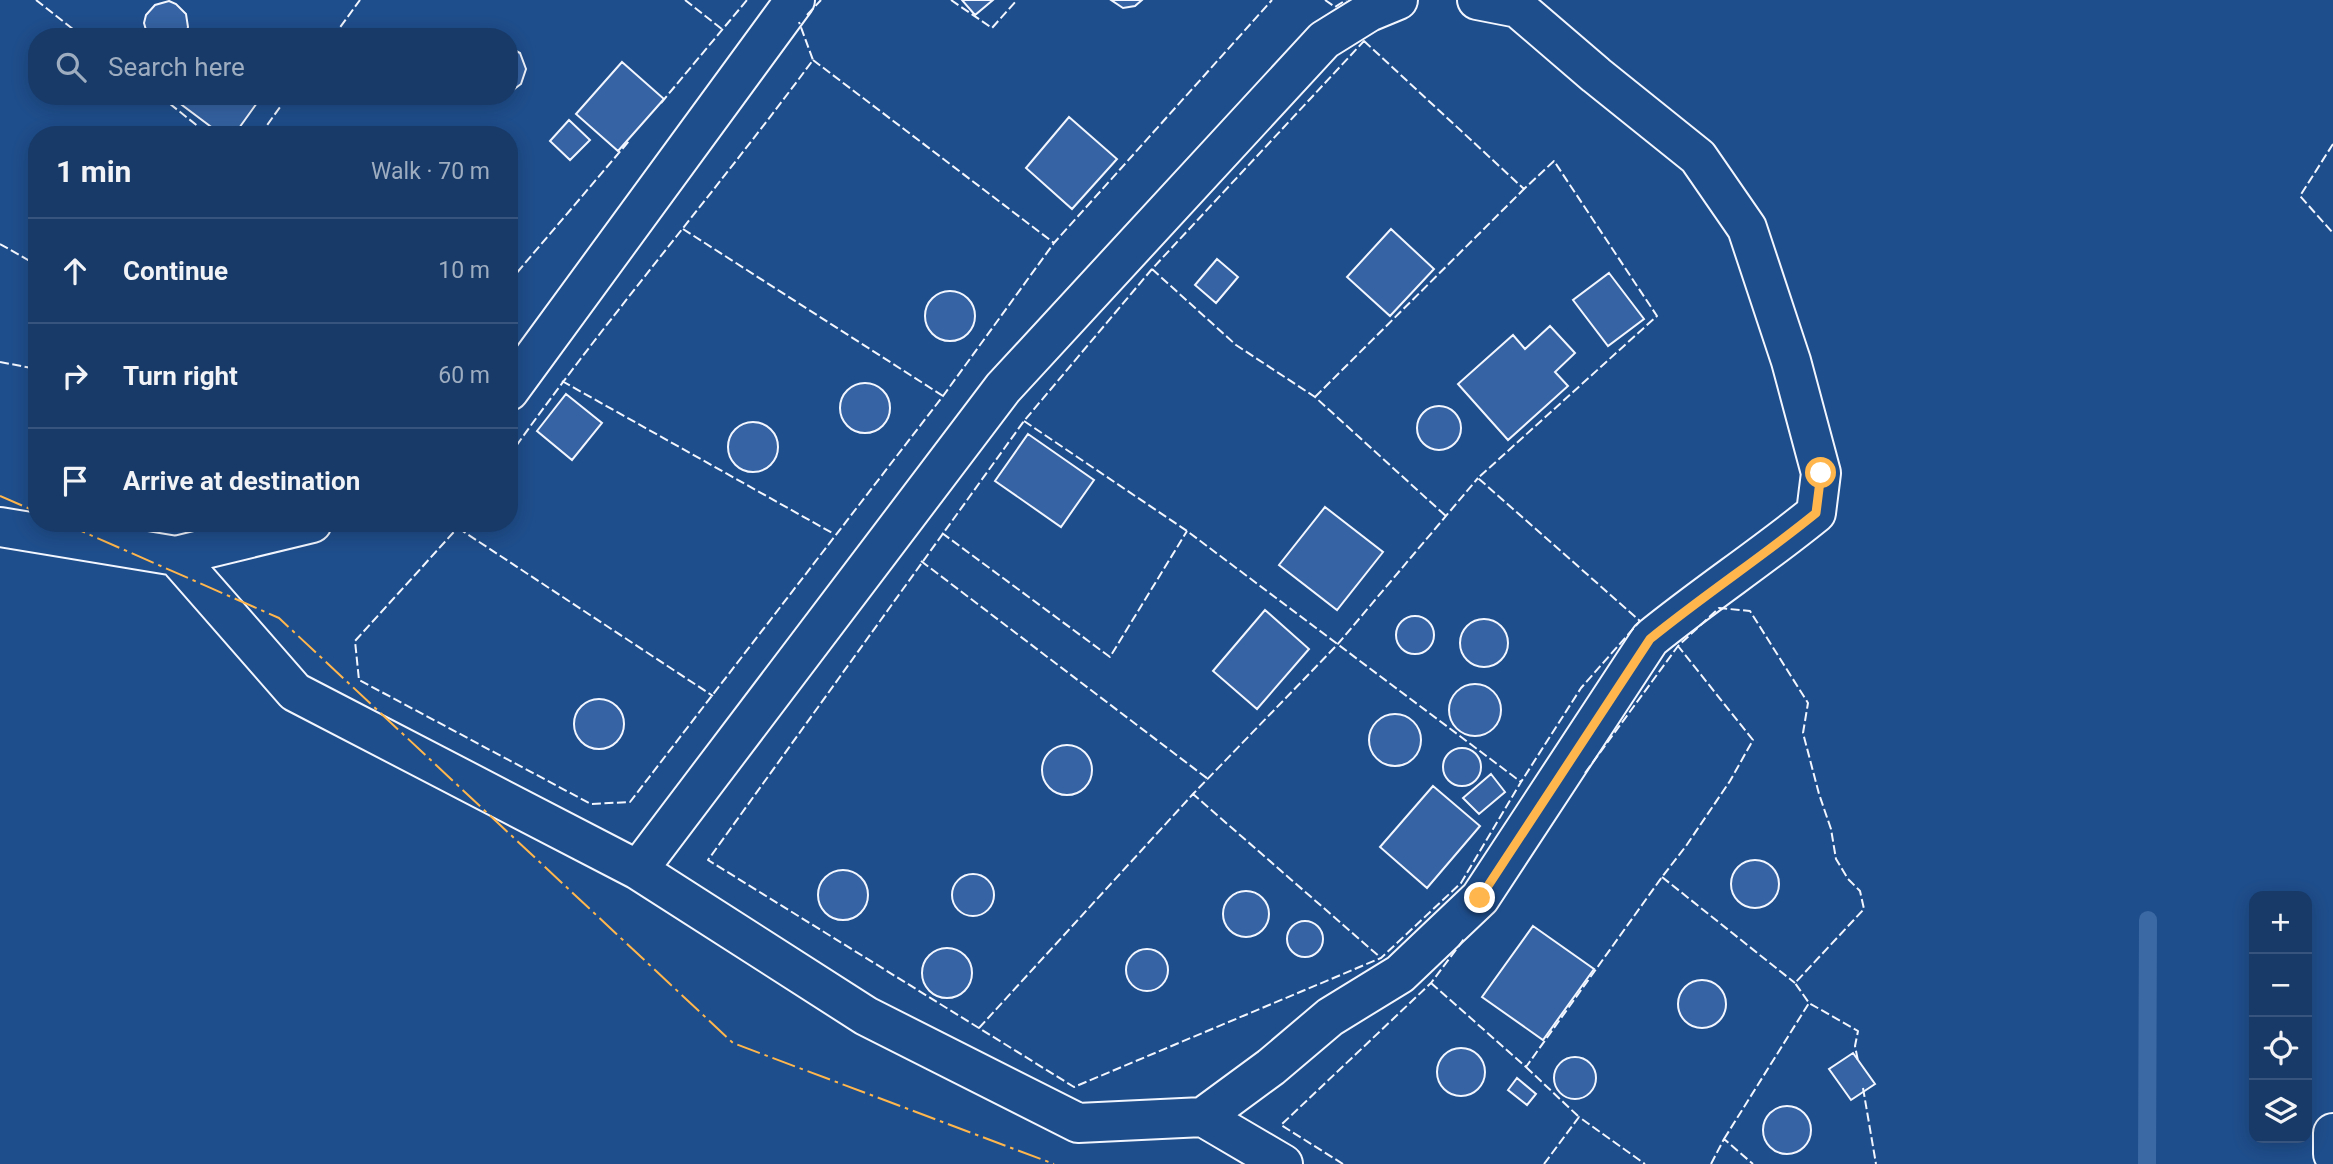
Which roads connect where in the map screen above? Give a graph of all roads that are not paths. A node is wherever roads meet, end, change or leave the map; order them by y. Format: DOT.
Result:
graph roads {
  1 [pos="795,0"];
  2 [pos="1398,0"];
  3 [pos="1476,0"];
  4 [pos="1522,4"];
  5 [pos="518,379"];
  6 [pos="0,527"];
  7 [pos="28,532"];
  8 [pos="30,532"];
  9 [pos="275,532"];
  10 [pos="176,556"];
  11 [pos="638,870"];
  12 [pos="1203,1117"];
  13 [pos="2333,1133"];
  14 [pos="2333,1154"];
  15 [pos="1283,1164"];
  1 -- 5 [label="street"];
  2 -- 11 [label="street"];
  3 -- 4 [label="street"];
  4 -- 12 [label="street"];
  6 -- 7 [label="street"];
  8 -- 10 [label="street"];
  9 -- 10 [label="street"];
  10 -- 11 [label="street"];
  11 -- 12 [label="street"];
  12 -- 15 [label="street"];
  13 -- 14 [label="street"];
}
